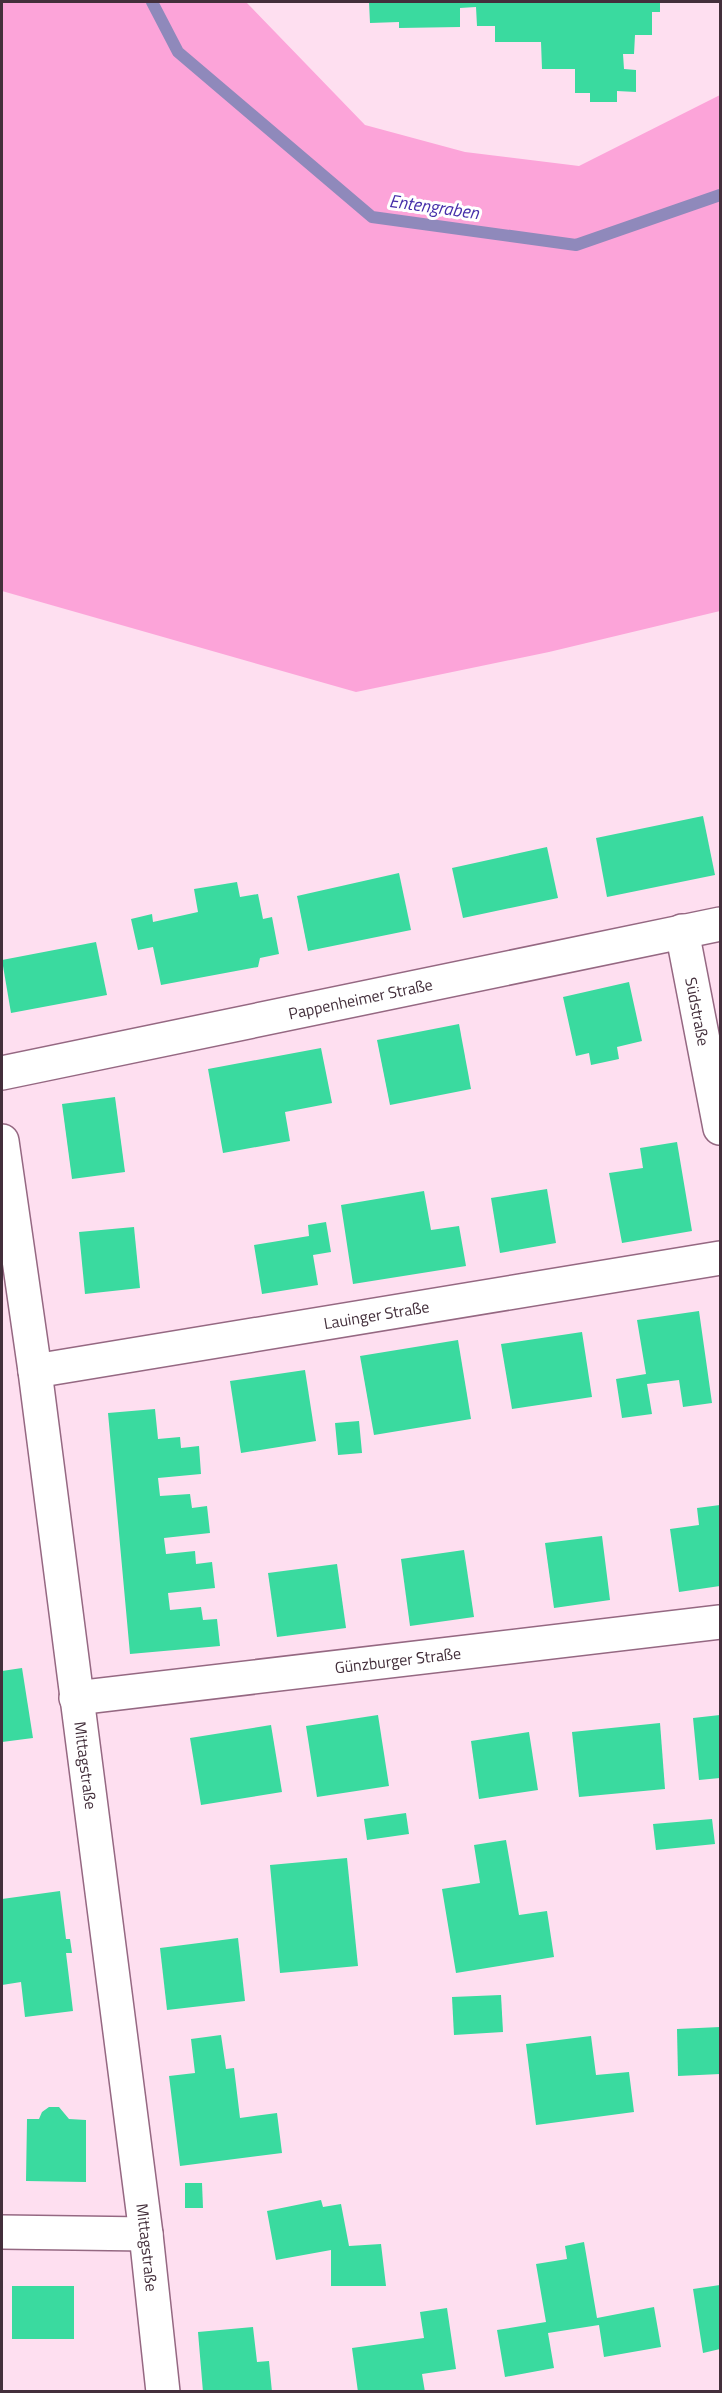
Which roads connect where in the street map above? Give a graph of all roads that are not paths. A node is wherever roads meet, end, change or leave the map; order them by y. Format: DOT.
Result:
graph roads {
  1 [pos="720,924"];
  2 [pos="682,931"];
  3 [pos="2,1073"];
  4 [pos="720,1128"];
  5 [pos="2,1141"];
  6 [pos="720,1258"];
  7 [pos="34,1371"];
  8 [pos="720,1622"];
  9 [pos="76,1698"];
  10 [pos="2,2232"];
  11 [pos="146,2234"];
  12 [pos="163,2391"];
  1 -- 2 [label="street, Pappenheimer Straße"];
  2 -- 3 [label="street, Pappenheimer Straße"];
  2 -- 4 [label="street, Südstraße"];
  5 -- 7 [label="street, Mittagstraße"];
  6 -- 7 [label="street, Lauinger Straße"];
  7 -- 9 [label="street, Mittagstraße"];
  8 -- 9 [label="street, Günzburger Straße"];
  9 -- 11 [label="street, Mittagstraße"];
  10 -- 11 [label="street"];
  11 -- 12 [label="street, Mittagstraße"];
}
